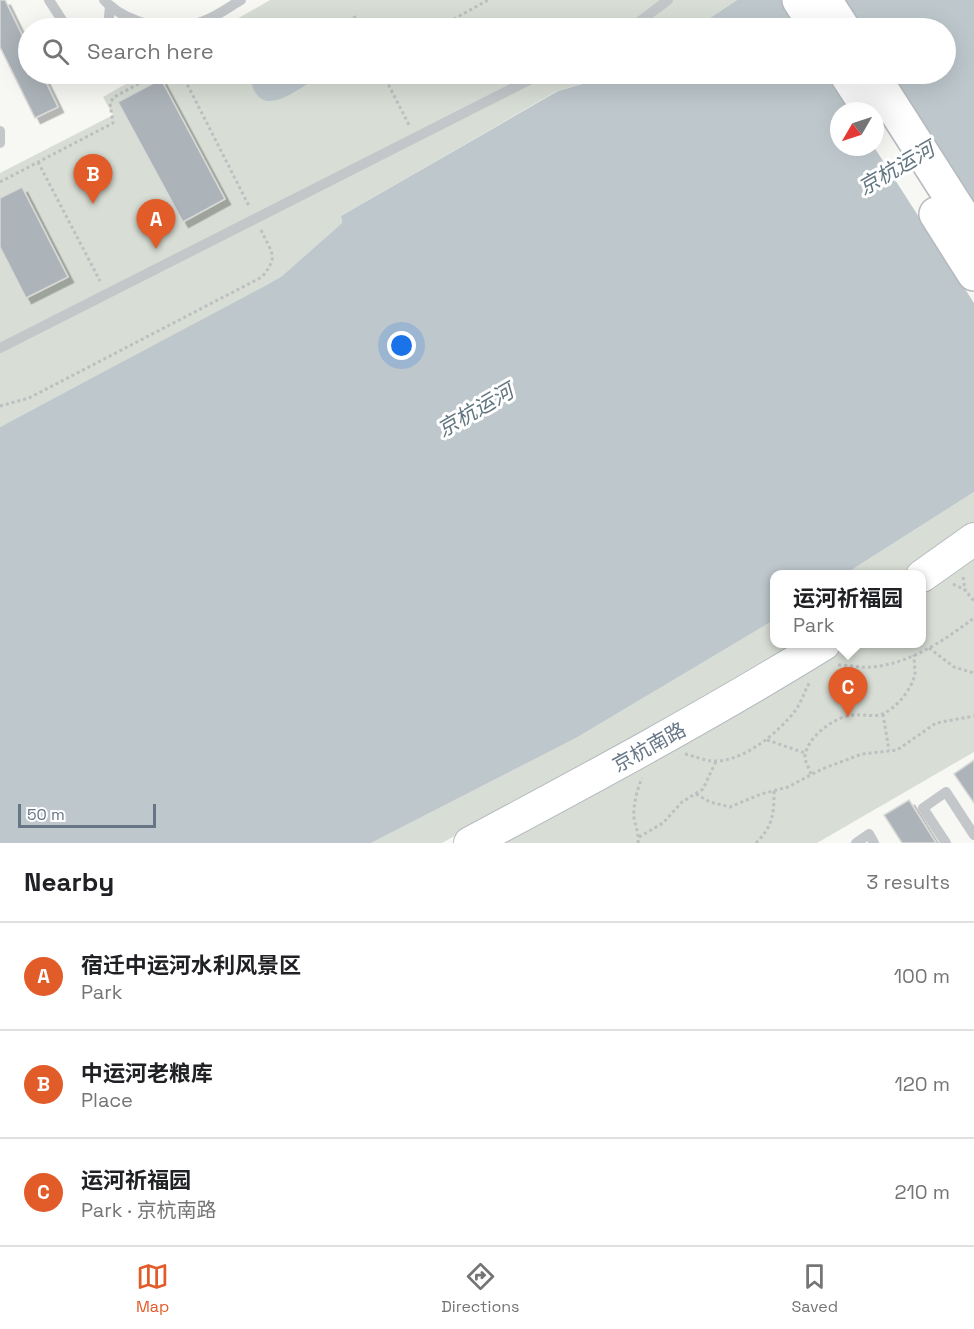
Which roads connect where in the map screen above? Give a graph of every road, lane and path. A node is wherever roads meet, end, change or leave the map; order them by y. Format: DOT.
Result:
graph roads {
  1 [pos="49,0"];
  2 [pos="241,0"];
  3 [pos="488,0"];
  4 [pos="668,0"];
  5 [pos="799,0"];
  6 [pos="825,0"];
  7 [pos="107,3"];
  8 [pos="61,18"];
  9 [pos="108,18"];
  10 [pos="130,18"];
  11 [pos="211,18"];
  12 [pos="456,18"];
  13 [pos="644,18"];
  14 [pos="811,18"];
  15 [pos="837,18"];
  16 [pos="138,84"];
  17 [pos="187,84"];
  18 [pos="388,84"];
  19 [pos="521,84"];
  20 [pos="852,84"];
  21 [pos="878,84"];
  22 [pos="864,102"];
  23 [pos="0,131"];
  24 [pos="884,133"];
  25 [pos="415,137"];
  26 [pos="0,142"];
  27 [pos="38,162"];
  28 [pos="0,182"];
  29 [pos="255,218"];
  30 [pos="974,234"];
  31 [pos="974,274"];
  32 [pos="106,294"];
  33 [pos="0,348"];
  34 [pos="0,406"];
  35 [pos="974,538"];
  36 [pos="926,572"];
  37 [pos="974,618"];
  38 [pos="928,647"];
  39 [pos="830,654"];
  40 [pos="914,655"];
  41 [pos="974,673"];
  42 [pos="810,682"];
  43 [pos="883,714"];
  44 [pos="974,716"];
  45 [pos="766,740"];
  46 [pos="889,750"];
  47 [pos="805,753"];
  48 [pos="682,754"];
  49 [pos="716,760"];
  50 [pos="645,773"];
  51 [pos="811,774"];
  52 [pos="774,791"];
  53 [pos="696,794"];
  54 [pos="974,835"];
  55 [pos="639,837"];
  56 [pos="470,843"];
  57 [pos="638,843"];
  58 [pos="756,843"];
  59 [pos="856,843"];
  60 [pos="874,843"];
  61 [pos="946,843"];
  1 -- 8 [label="lane"];
  2 -- 11 [label="lane"];
  3 -- 12 [label="path"];
  4 -- 13 [label="lane"];
  5 -- 14 [label="main road"];
  6 -- 15 [label="main road"];
  7 -- 9 [label="lane"];
  7 -- 10 [label="lane"];
  16 -- 27 [label="path"];
  17 -- 29 [label="path"];
  18 -- 25 [label="path"];
  19 -- 25 [label="lane"];
  20 -- 22 [label="main road"];
  21 -- 30 [label="main road"];
  23 -- 26 [label="lane"];
  24 -- 31 [label="main road"];
  25 -- 29 [label="lane"];
  27 -- 28 [label="path"];
  27 -- 32 [label="path"];
  29 -- 32 [label="lane"];
  29 -- 34 [label="path"];
  32 -- 33 [label="lane"];
  35 -- 36 [label="street"];
  37 -- 38 [label="path"];
  38 -- 40 [label="path"];
  38 -- 41 [label="path"];
  39 -- 40 [label="path"];
  39 -- 56 [label="street, 京杭南路"];
  40 -- 43 [label="path"];
  42 -- 45 [label="path"];
  43 -- 46 [label="path"];
  43 -- 47 [label="path"];
  44 -- 46 [label="path"];
  45 -- 47 [label="path"];
  45 -- 49 [label="path"];
  46 -- 51 [label="path"];
  47 -- 51 [label="path"];
  48 -- 49 [label="path"];
  49 -- 53 [label="path"];
  50 -- 55 [label="path"];
  51 -- 52 [label="path"];
  52 -- 53 [label="path"];
  52 -- 58 [label="path"];
  53 -- 55 [label="path"];
  54 -- 61 [label="lane"];
  55 -- 57 [label="path"];
  59 -- 60 [label="lane"];
}
